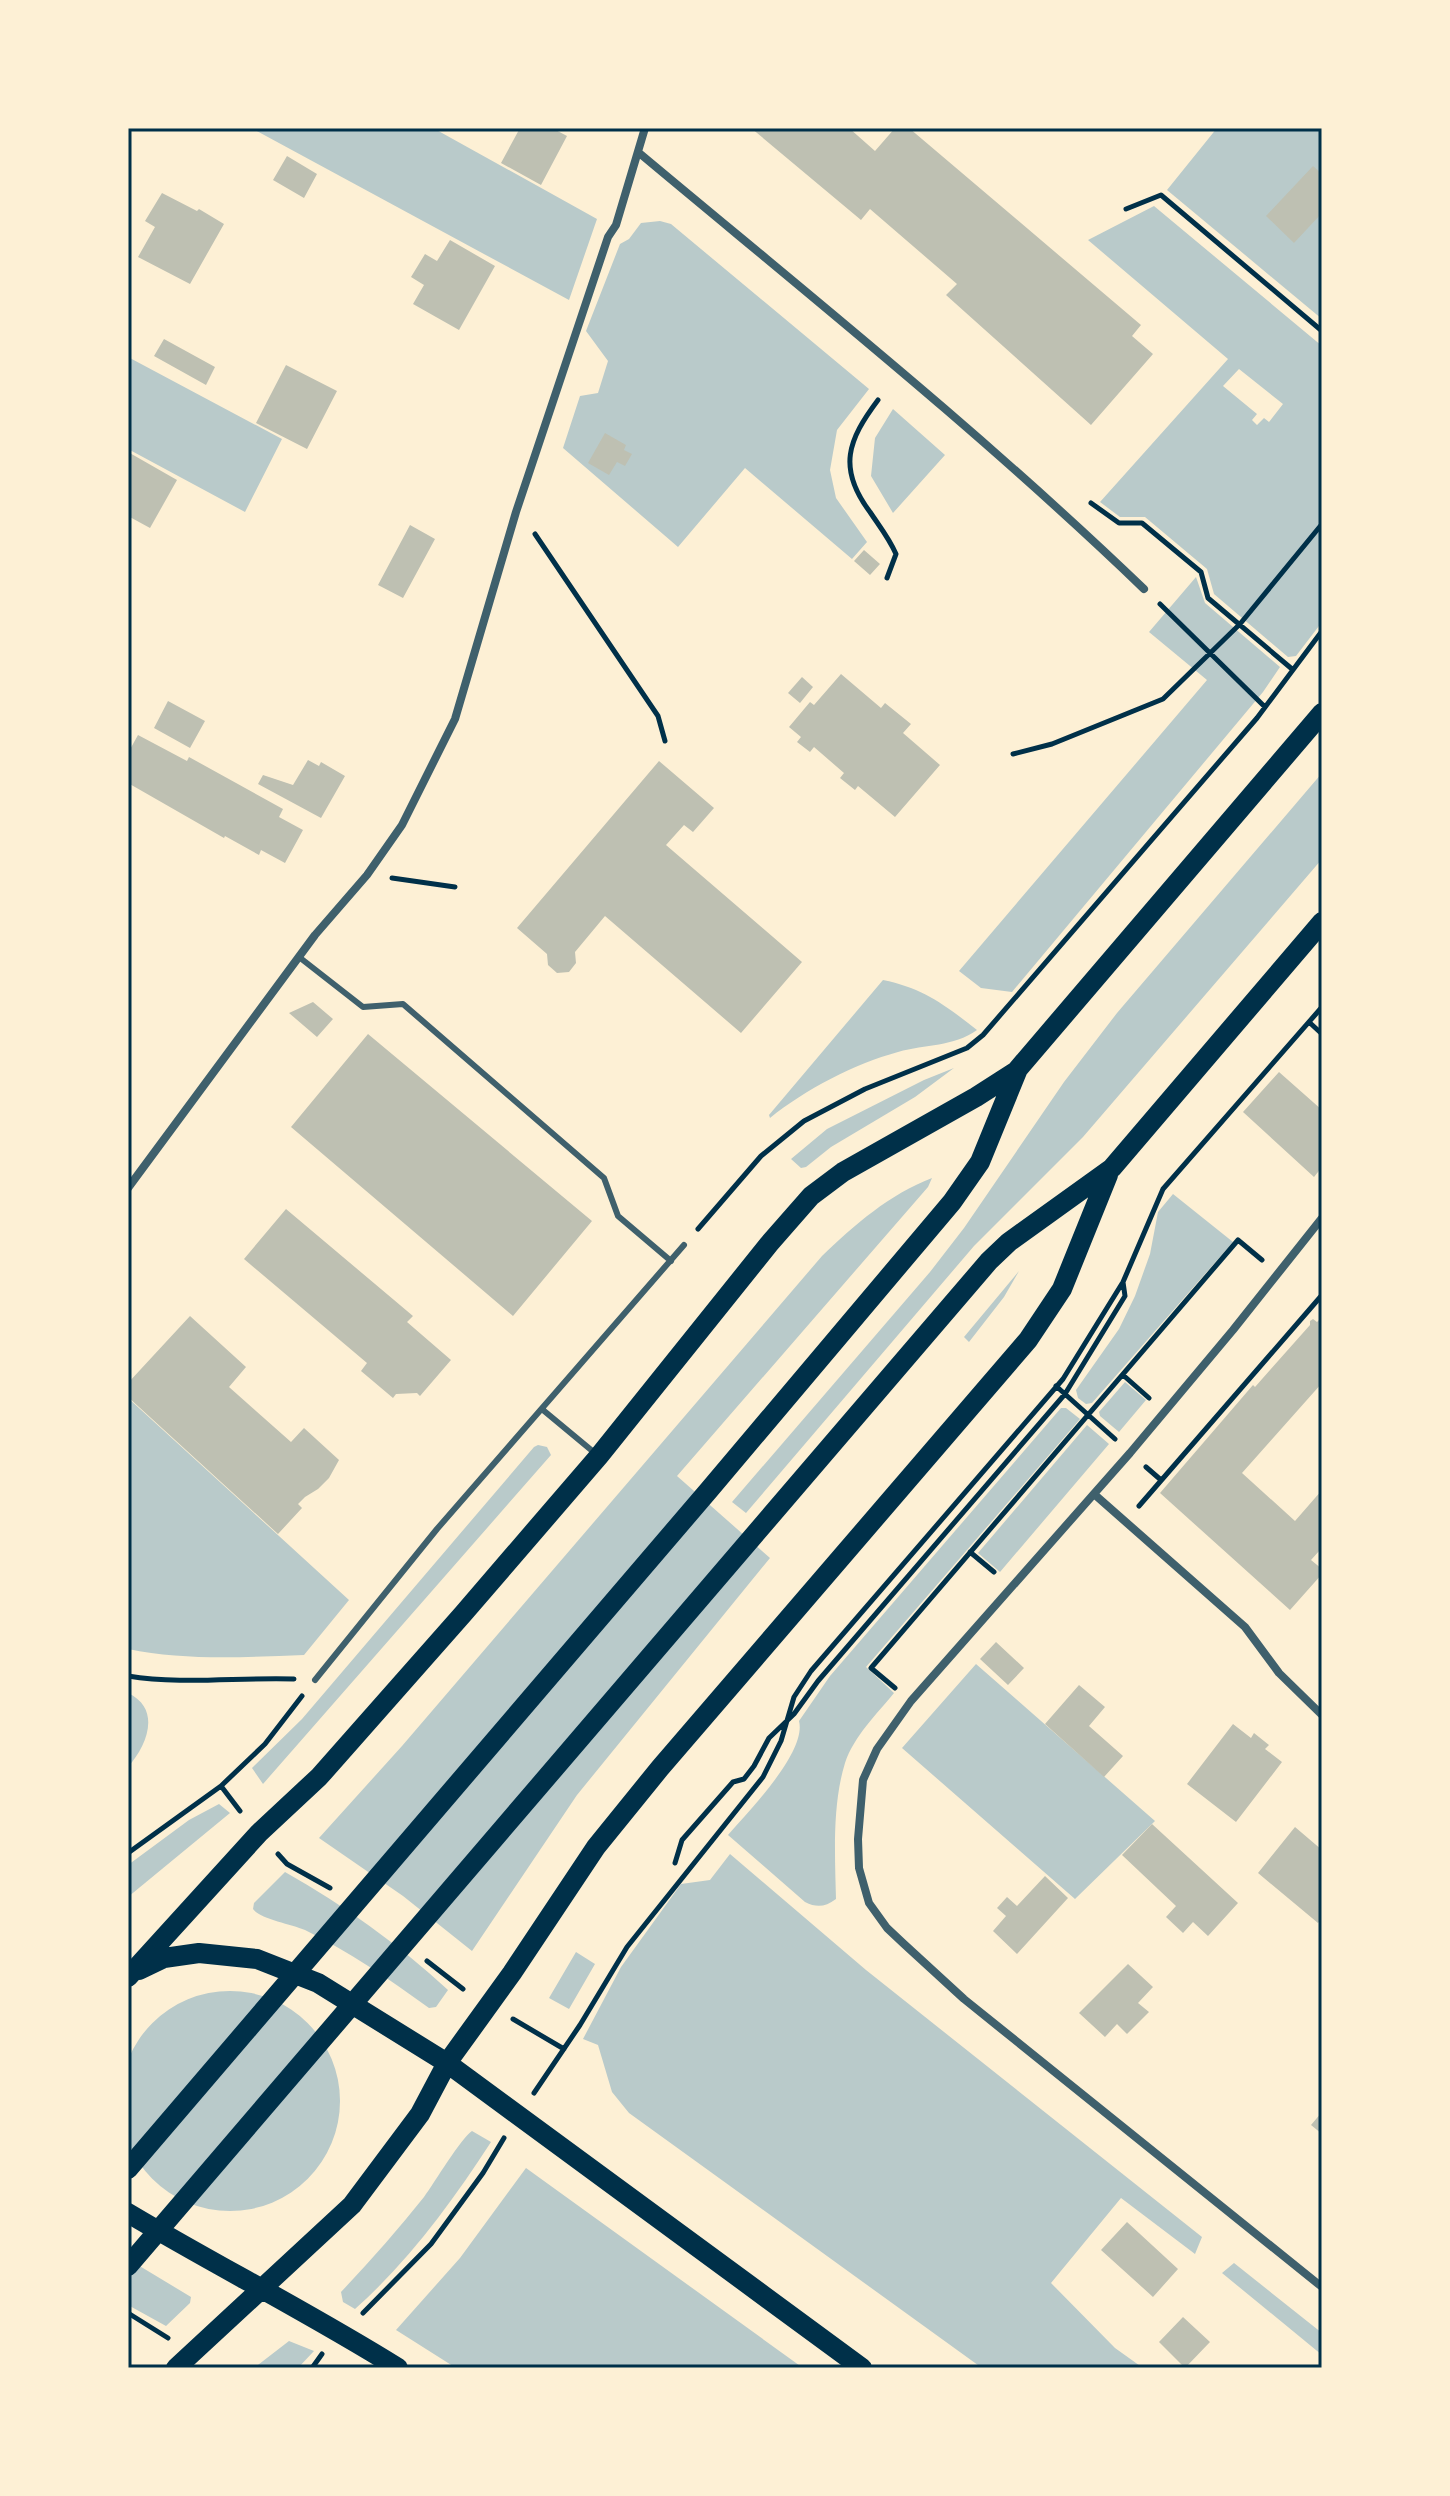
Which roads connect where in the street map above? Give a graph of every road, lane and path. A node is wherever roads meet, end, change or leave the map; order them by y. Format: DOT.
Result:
graph roads {
  1 [pos="645,128"];
  2 [pos="638,152"];
  3 [pos="1126,209"];
  4 [pos="1322,331"];
  5 [pos="878,400"];
  6 [pos="516,512"];
  7 [pos="1322,524"];
  8 [pos="887,578"];
  9 [pos="1144,589"];
  10 [pos="1208,598"];
  11 [pos="1240,624"];
  12 [pos="1322,631"];
  13 [pos="1211,654"];
  14 [pos="1292,669"];
  15 [pos="1265,707"];
  16 [pos="1322,713"];
  17 [pos="665,741"];
  18 [pos="1013,754"];
  19 [pos="367,875"];
  20 [pos="455,887"];
  21 [pos="1322,922"];
  22 [pos="299,957"];
  23 [pos="1322,1007"];
  24 [pos="1309,1022"];
  25 [pos="1322,1034"];
  26 [pos="1018,1069"];
  27 [pos="1112,1168"];
  28 [pos="128,1188"];
  29 [pos="1322,1218"];
  30 [pos="684,1245"];
  31 [pos="671,1261"];
  32 [pos="1279,1273"];
  33 [pos="1123,1282"];
  34 [pos="1322,1295"];
  35 [pos="1123,1375"];
  36 [pos="1056,1386"];
  37 [pos="1065,1394"];
  38 [pos="543,1410"];
  39 [pos="1165,1411"];
  40 [pos="1088,1415"];
  41 [pos="1130,1453"];
  42 [pos="599,1456"];
  43 [pos="1161,1480"];
  44 [pos="1094,1494"];
  45 [pos="1125,1521"];
  46 [pos="128,1676"];
  47 [pos="315,1680"];
  48 [pos="911,1701"];
  49 [pos="1322,1715"];
  50 [pos="788,1717"];
  51 [pos="221,1786"];
  52 [pos="240,1811"];
  53 [pos="128,1853"];
  54 [pos="675,1863"];
  55 [pos="130,1975"];
  56 [pos="532,2030"];
  57 [pos="564,2049"];
  58 [pos="447,2063"];
  59 [pos="549,2070"];
  60 [pos="500,2144"];
  61 [pos="128,2169"];
  62 [pos="128,2213"];
  63 [pos="128,2266"];
  64 [pos="1322,2287"];
  65 [pos="263,2289"];
  66 [pos="128,2313"];
  67 [pos="361,2316"];
  68 [pos="163,2335"];
  69 [pos="325,2351"];
  70 [pos="176,2368"];
  71 [pos="312,2368"];
  72 [pos="398,2368"];
  73 [pos="862,2368"];
  1 -- 2 [label="street"];
  2 -- 6 [label="street"];
  2 -- 9 [label="street"];
  3 -- 4 [label="path"];
  5 -- 8 [label="path"];
  6 -- 17 [label="path"];
  6 -- 19 [label="street"];
  7 -- 11 [label="path"];
  9 -- 13 [label="path"];
  10 -- 11 [label="path"];
  11 -- 13 [label="path"];
  11 -- 14 [label="path"];
  12 -- 14 [label="path"];
  13 -- 15 [label="path"];
  13 -- 18 [label="path"];
  14 -- 15 [label="path"];
  15 -- 30 [label="path"];
  16 -- 26 [label="main road"];
  19 -- 20 [label="path"];
  19 -- 22 [label="street"];
  21 -- 27 [label="main road"];
  22 -- 28 [label="street"];
  22 -- 31 [label="lane"];
  23 -- 24 [label="path"];
  24 -- 25 [label="path"];
  24 -- 33 [label="path"];
  26 -- 42 [label="main road"];
  26 -- 61 [label="main road"];
  27 -- 58 [label="main road"];
  27 -- 63 [label="main road"];
  29 -- 32 [label="street"];
  30 -- 31 [label="lane"];
  31 -- 38 [label="lane"];
  32 -- 35 [label="path"];
  32 -- 39 [label="street"];
  33 -- 36 [label="path"];
  33 -- 37 [label="path"];
  34 -- 43 [label="path"];
  35 -- 39 [label="path"];
  35 -- 40 [label="path"];
  36 -- 37 [label="path"];
  36 -- 50 [label="path"];
  37 -- 40 [label="path"];
  37 -- 50 [label="path"];
  38 -- 42 [label="lane"];
  38 -- 47 [label="lane"];
  39 -- 41 [label="street"];
  40 -- 41 [label="path"];
  40 -- 48 [label="path"];
  41 -- 43 [label="path"];
  41 -- 44 [label="street"];
  42 -- 55 [label="main road"];
  43 -- 45 [label="path"];
  44 -- 45 [label="street"];
  44 -- 48 [label="street"];
  45 -- 49 [label="street"];
  46 -- 47 [label="path"];
  47 -- 51 [label="path"];
  48 -- 64 [label="street"];
  50 -- 54 [label="path"];
  50 -- 57 [label="path"];
  51 -- 52 [label="path"];
  51 -- 53 [label="path"];
  55 -- 58 [label="main road"];
  56 -- 57 [label="path"];
  57 -- 59 [label="path"];
  58 -- 65 [label="main road"];
  58 -- 73 [label="main road"];
  60 -- 67 [label="path"];
  62 -- 65 [label="main road"];
  65 -- 70 [label="main road"];
  65 -- 72 [label="main road"];
  66 -- 68 [label="path"];
  69 -- 71 [label="path"];
}
